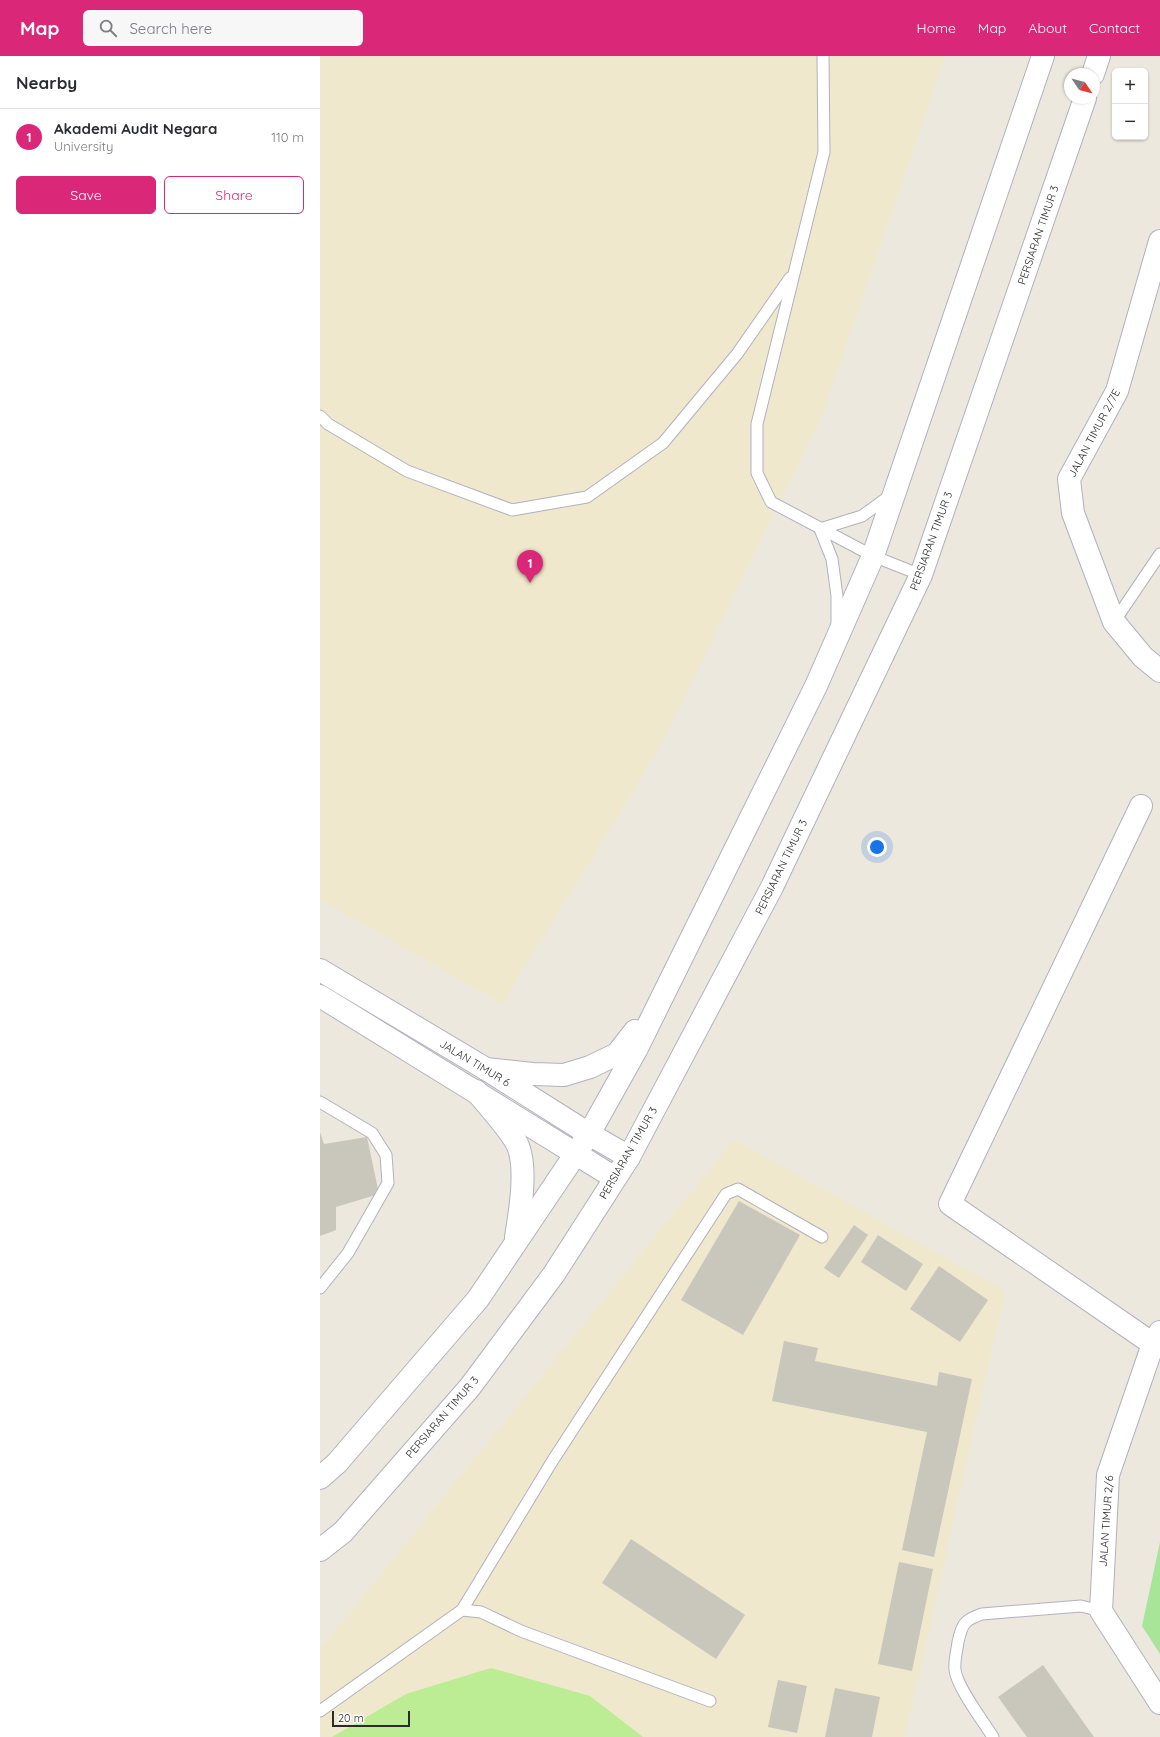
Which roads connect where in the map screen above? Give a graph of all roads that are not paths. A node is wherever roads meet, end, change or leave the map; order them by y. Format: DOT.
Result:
graph roads {
  1 [pos="823,56"];
  2 [pos="1043,56"];
  3 [pos="1099,56"];
  4 [pos="1095,68"];
  5 [pos="1083,104"];
  6 [pos="1160,241"];
  7 [pos="794,272"];
  8 [pos="320,416"];
  9 [pos="894,493"];
  10 [pos="820,529"];
  11 [pos="1160,554"];
  12 [pos="873,556"];
  13 [pos="921,575"];
  14 [pos="1114,622"];
  15 [pos="837,641"];
  16 [pos="1160,671"];
  17 [pos="1140,806"];
  18 [pos="320,970"];
  19 [pos="320,996"];
  20 [pos="661,1001"];
  21 [pos="486,1069"];
  22 [pos="476,1091"];
  23 [pos="320,1102"];
  24 [pos="589,1134"];
  25 [pos="575,1155"];
  26 [pos="629,1157"];
  27 [pos="615,1178"];
  28 [pos="822,1237"];
  29 [pos="515,1244"];
  30 [pos="320,1288"];
  31 [pos="1158,1341"];
  32 [pos="320,1478"];
  33 [pos="320,1550"];
  34 [pos="462,1610"];
  35 [pos="1101,1611"];
  36 [pos="710,1701"];
  37 [pos="1160,1703"];
  38 [pos="320,1711"];
  39 [pos="993,1737"];
  1 -- 7 [label="lane"];
  2 -- 9 [label="street"];
  3 -- 4 [label="street"];
  5 -- 13 [label="street, PERSIARAN TIMUR 3"];
  6 -- 14 [label="street, JALAN TIMUR 2/7E"];
  7 -- 8 [label="lane"];
  7 -- 10 [label="lane"];
  9 -- 10 [label="lane"];
  9 -- 12 [label="street"];
  10 -- 12 [label="lane"];
  10 -- 15 [label="lane"];
  11 -- 14 [label="lane"];
  12 -- 13 [label="lane"];
  12 -- 15 [label="street"];
  13 -- 26 [label="street, PERSIARAN TIMUR 3"];
  14 -- 16 [label="street, JALAN TIMUR 2/7E"];
  15 -- 20 [label="street"];
  17 -- 31 [label="street"];
  18 -- 21 [label="street, JALAN TIMUR 6"];
  19 -- 22 [label="street"];
  20 -- 21 [label="street"];
  20 -- 24 [label="street"];
  21 -- 24 [label="street, JALAN TIMUR 6"];
  22 -- 25 [label="street"];
  22 -- 29 [label="street"];
  23 -- 30 [label="lane"];
  24 -- 25 [label="street"];
  24 -- 26 [label="street, JALAN TIMUR 6"];
  25 -- 27 [label="street"];
  25 -- 29 [label="street"];
  26 -- 27 [label="street, PERSIARAN TIMUR 3"];
  27 -- 33 [label="street, PERSIARAN TIMUR 3"];
  28 -- 34 [label="lane"];
  29 -- 32 [label="street"];
  31 -- 35 [label="street, JALAN TIMUR 2/6"];
  34 -- 36 [label="lane"];
  34 -- 38 [label="lane"];
  35 -- 37 [label="street"];
  35 -- 39 [label="lane"];
}
